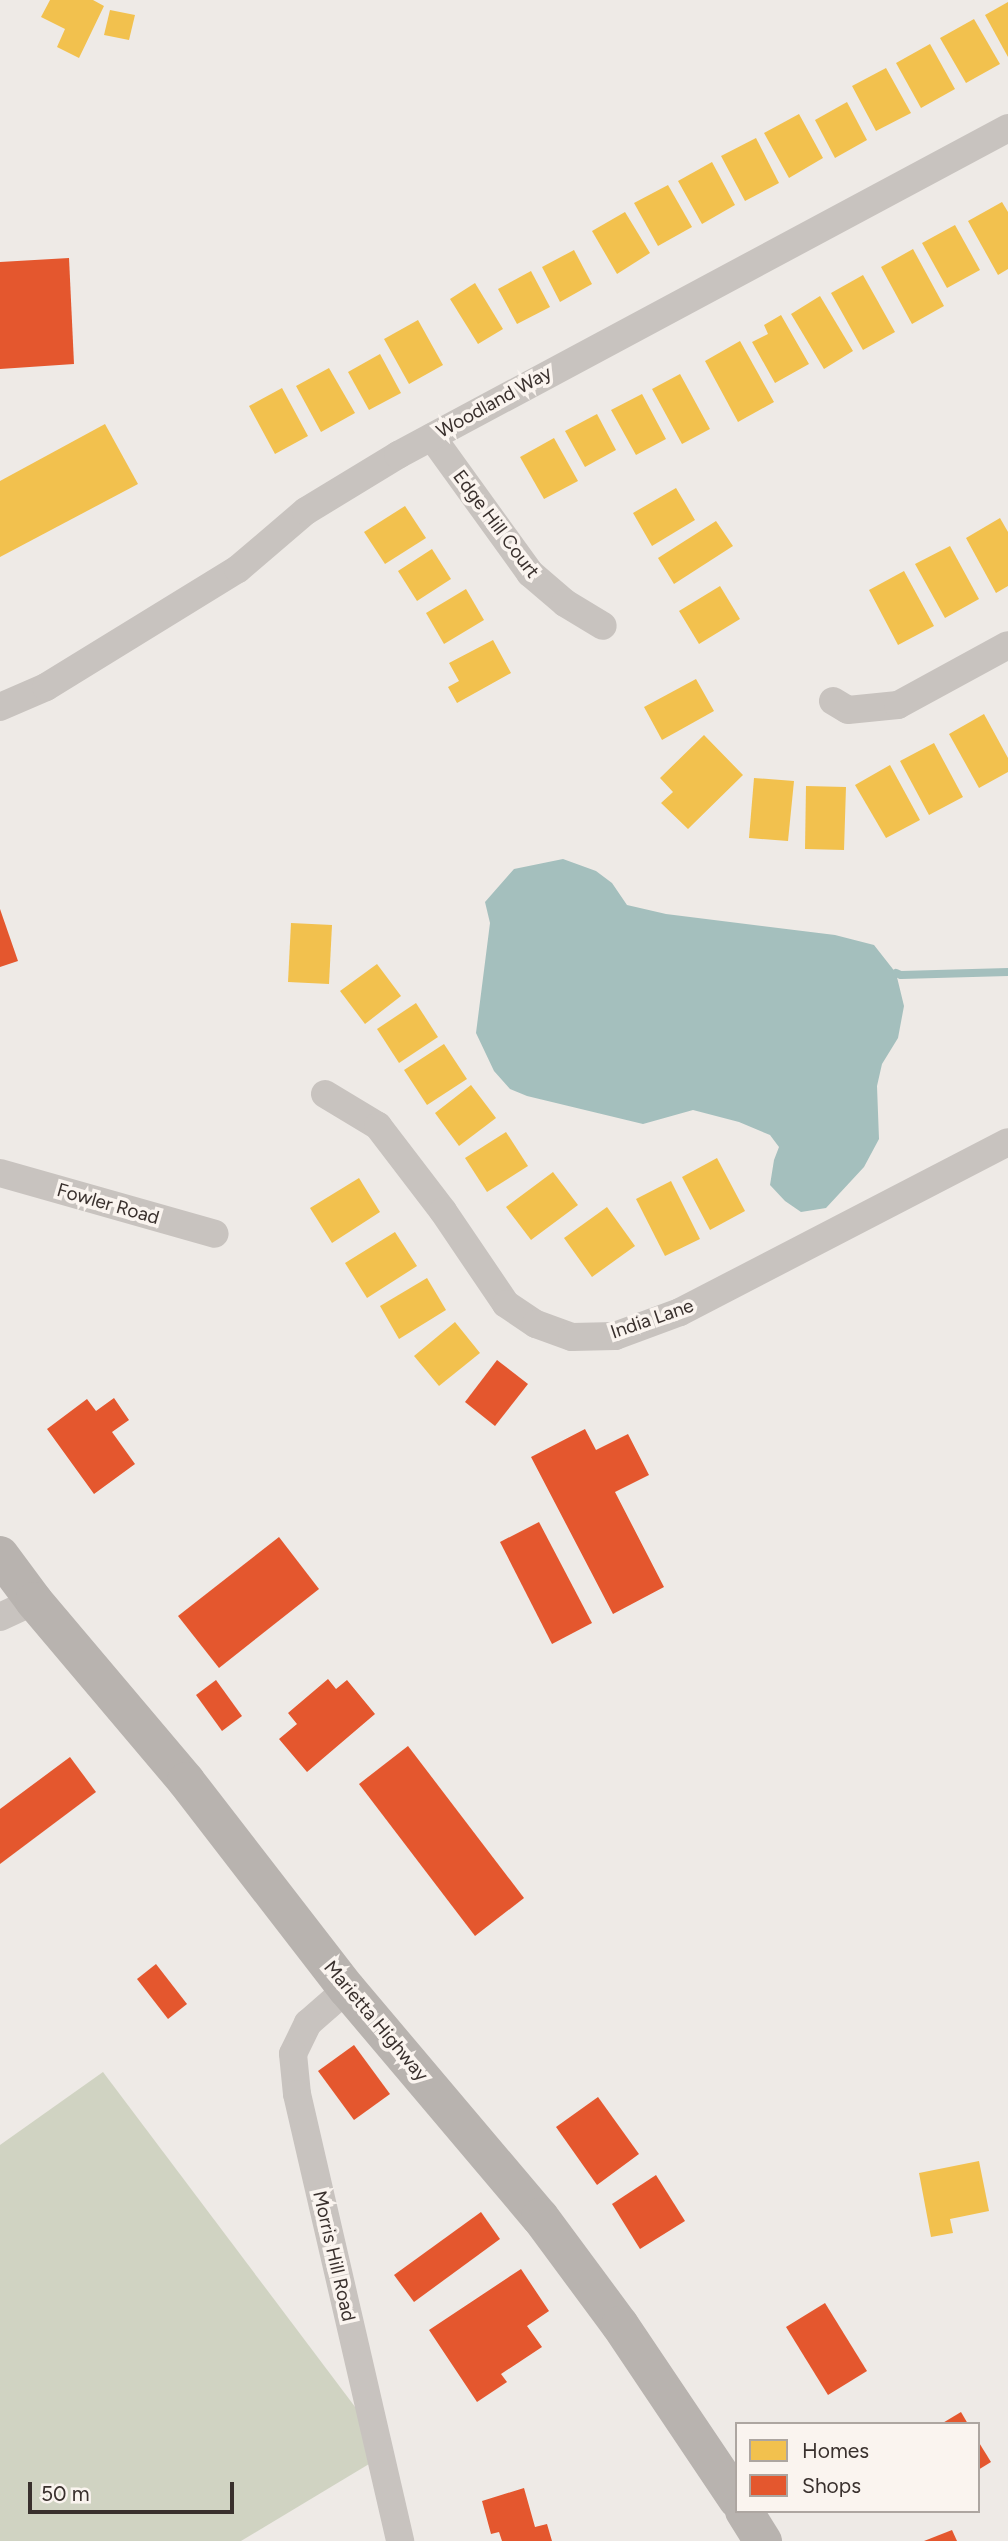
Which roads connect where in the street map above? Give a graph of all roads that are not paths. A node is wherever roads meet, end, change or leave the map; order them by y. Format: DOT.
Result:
graph roads {
  1 [pos="1008,128"];
  2 [pos="432,437"];
  3 [pos="603,626"];
  4 [pos="1008,645"];
  5 [pos="834,701"];
  6 [pos="0,707"];
  7 [pos="325,1094"];
  8 [pos="1008,1142"];
  9 [pos="0,1173"];
  10 [pos="215,1234"];
  11 [pos="0,1555"];
  12 [pos="34,1601"];
  13 [pos="0,1617"];
  14 [pos="347,1989"];
  15 [pos="735,2496"];
  16 [pos="745,2513"];
  17 [pos="400,2541"];
  18 [pos="763,2541"];
  1 -- 2 [label="street, Woodland Way"];
  2 -- 3 [label="street, Edge Hill Court"];
  2 -- 6 [label="street, Woodland Way"];
  4 -- 5 [label="street"];
  7 -- 8 [label="street, India Lane"];
  9 -- 10 [label="street, Fowler Road"];
  11 -- 12 [label="main road, Marietta Highway"];
  12 -- 13 [label="street"];
  12 -- 14 [label="main road, Marietta Highway"];
  14 -- 15 [label="main road, Marietta Highway"];
  14 -- 17 [label="street, Morris Hill Road"];
  16 -- 18 [label="main road"];
}
